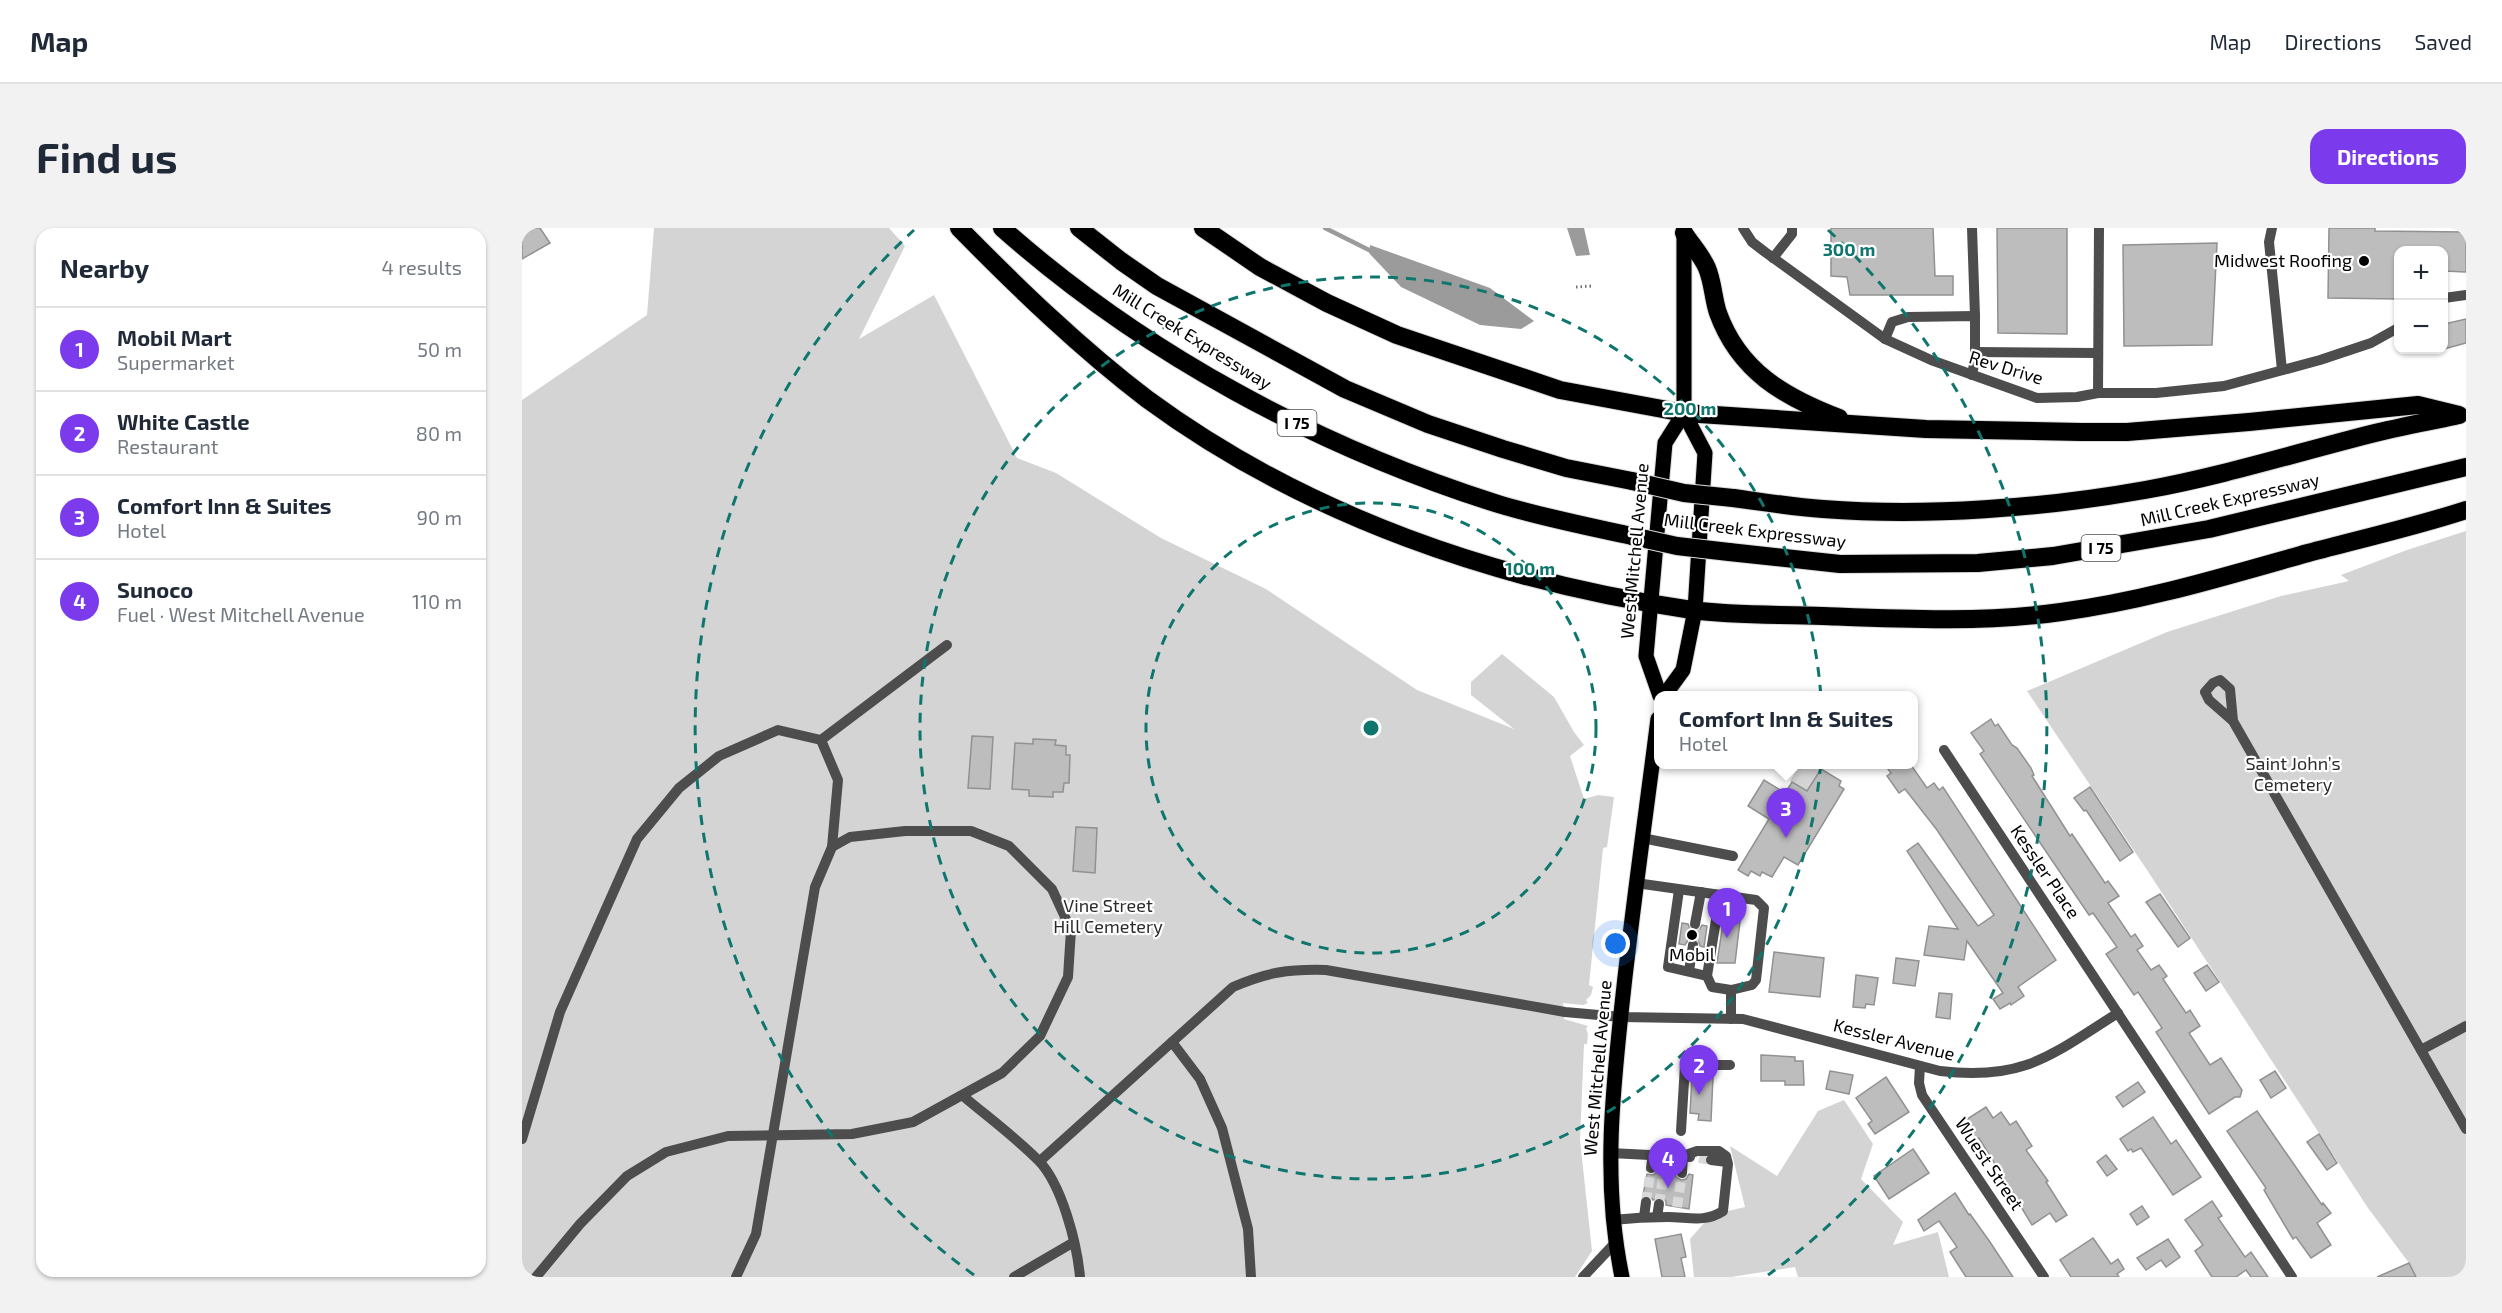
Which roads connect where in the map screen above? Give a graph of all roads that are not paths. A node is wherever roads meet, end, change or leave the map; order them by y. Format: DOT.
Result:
graph roads {
  1 [pos="959,228"];
  2 [pos="1002,228"];
  3 [pos="1079,228"];
  4 [pos="1203,228"];
  5 [pos="1743,228"];
  6 [pos="1792,228"];
  7 [pos="1972,228"];
  8 [pos="2099,228"];
  9 [pos="2272,228"];
  10 [pos="1684,231"];
  11 [pos="1773,258"];
  12 [pos="2466,295"];
  13 [pos="2448,297"];
  14 [pos="1975,316"];
  15 [pos="2394,330"];
  16 [pos="1885,339"];
  17 [pos="1976,352"];
  18 [pos="2098,353"];
  19 [pos="2282,370"];
  20 [pos="1972,375"];
  21 [pos="2098,393"];
  22 [pos="1684,413"];
  23 [pos="2463,414"];
  24 [pos="1854,424"];
  25 [pos="2466,467"];
  26 [pos="2466,510"];
  27 [pos="1651,602"];
  28 [pos="1695,610"];
  29 [pos="947,645"];
  30 [pos="1660,691"];
  31 [pos="1666,691"];
  32 [pos="2233,721"];
  33 [pos="820,740"];
  34 [pos="1944,750"];
  35 [pos="1654,754"];
  36 [pos="1642,838"];
  37 [pos="832,847"];
  38 [pos="1733,856"];
  39 [pos="1636,883"];
  40 [pos="1679,890"];
  41 [pos="1701,892"];
  42 [pos="1720,895"];
  43 [pos="1695,924"];
  44 [pos="1692,945"];
  45 [pos="1689,971"];
  46 [pos="1707,976"];
  47 [pos="1731,990"];
  48 [pos="2118,1013"];
  49 [pos="1621,1017"];
  50 [pos="1731,1019"];
  51 [pos="2466,1026"];
  52 [pos="1172,1042"];
  53 [pos="2421,1050"];
  54 [pos="1730,1065"];
  55 [pos="1920,1066"];
  56 [pos="963,1096"];
  57 [pos="2466,1129"];
  58 [pos="1681,1131"];
  59 [pos="774,1135"];
  60 [pos="522,1139"];
  61 [pos="1610,1153"];
  62 [pos="1653,1154"];
  63 [pos="1665,1155"];
  64 [pos="1683,1156"];
  65 [pos="1699,1158"];
  66 [pos="1712,1160"];
  67 [pos="1040,1161"];
  68 [pos="1727,1162"];
  69 [pos="1651,1168"];
  70 [pos="1664,1170"];
  71 [pos="1682,1173"];
  72 [pos="1646,1202"];
  73 [pos="1659,1204"];
  74 [pos="1644,1217"];
  75 [pos="1657,1217"];
  76 [pos="1612,1220"];
  77 [pos="1074,1242"];
  78 [pos="1615,1243"];
  79 [pos="536,1277"];
  80 [pos="736,1277"];
  81 [pos="1014,1277"];
  82 [pos="1080,1277"];
  83 [pos="1251,1277"];
  84 [pos="1583,1277"];
  85 [pos="1622,1277"];
  86 [pos="2044,1277"];
  87 [pos="2292,1277"];
  1 -- 27 [label="highway"];
  2 -- 25 [label="highway, Mill Creek Expressway / I 75, bridge"];
  3 -- 23 [label="highway, Mill Creek Expressway, bridge"];
  4 -- 22 [label="highway"];
  5 -- 11 [label="street, Rev Drive"];
  6 -- 11 [label="street"];
  7 -- 14 [label="street"];
  8 -- 18 [label="street"];
  9 -- 19 [label="street"];
  10 -- 22 [label="main road, West Mitchell Avenue"];
  10 -- 24 [label="highway"];
  11 -- 16 [label="street, Rev Drive"];
  12 -- 13 [label="street"];
  14 -- 16 [label="street"];
  14 -- 17 [label="street"];
  15 -- 19 [label="street, Rev Drive"];
  16 -- 20 [label="street, Rev Drive"];
  17 -- 18 [label="street"];
  17 -- 20 [label="street"];
  18 -- 21 [label="street"];
  19 -- 21 [label="street, Rev Drive"];
  20 -- 21 [label="street, Rev Drive"];
  22 -- 24 [label="highway"];
  22 -- 27 [label="main road, West Mitchell Avenue"];
  22 -- 28 [label="main road, West Mitchell Avenue"];
  23 -- 24 [label="highway"];
  26 -- 28 [label="highway"];
  27 -- 28 [label="highway"];
  27 -- 30 [label="main road, West Mitchell Avenue"];
  28 -- 31 [label="main road, West Mitchell Avenue"];
  29 -- 33 [label="street"];
  32 -- 53 [label="street"];
  33 -- 37 [label="street"];
  33 -- 60 [label="street"];
  34 -- 48 [label="street, Kessler Place"];
  35 -- 36 [label="main road, West Mitchell Avenue"];
  36 -- 38 [label="street"];
  36 -- 39 [label="main road, West Mitchell Avenue"];
  37 -- 56 [label="street"];
  37 -- 59 [label="street"];
  39 -- 40 [label="street"];
  39 -- 49 [label="main road, West Mitchell Avenue"];
  40 -- 41 [label="street"];
  40 -- 45 [label="street"];
  41 -- 42 [label="street"];
  41 -- 43 [label="street"];
  42 -- 46 [label="street"];
  42 -- 47 [label="street"];
  44 -- 45 [label="street"];
  45 -- 46 [label="street"];
  46 -- 47 [label="street"];
  47 -- 50 [label="street"];
  48 -- 55 [label="street, Kessler Avenue"];
  48 -- 87 [label="street"];
  49 -- 50 [label="street, Kessler Avenue"];
  49 -- 52 [label="street, Kessler Avenue"];
  49 -- 61 [label="main road, West Mitchell Avenue"];
  50 -- 55 [label="street, Kessler Avenue"];
  51 -- 53 [label="street"];
  52 -- 67 [label="street, Kessler Avenue"];
  52 -- 83 [label="street"];
  53 -- 57 [label="street"];
  54 -- 58 [label="street"];
  55 -- 86 [label="street, Wuest Street"];
  56 -- 59 [label="street"];
  56 -- 67 [label="street"];
  59 -- 79 [label="street"];
  59 -- 80 [label="street"];
  61 -- 62 [label="street"];
  61 -- 76 [label="main road, West Mitchell Avenue"];
  62 -- 63 [label="street"];
  62 -- 69 [label="street"];
  63 -- 64 [label="street"];
  63 -- 70 [label="street"];
  64 -- 65 [label="street"];
  64 -- 68 [label="street"];
  64 -- 71 [label="street"];
  66 -- 68 [label="street"];
  67 -- 77 [label="street"];
  68 -- 75 [label="street"];
  72 -- 74 [label="street"];
  73 -- 75 [label="street"];
  74 -- 75 [label="street"];
  74 -- 76 [label="street"];
  76 -- 78 [label="main road, West Mitchell Avenue"];
  77 -- 81 [label="street"];
  77 -- 82 [label="street"];
  78 -- 84 [label="street"];
  78 -- 85 [label="main road, West Mitchell Avenue"];
}
